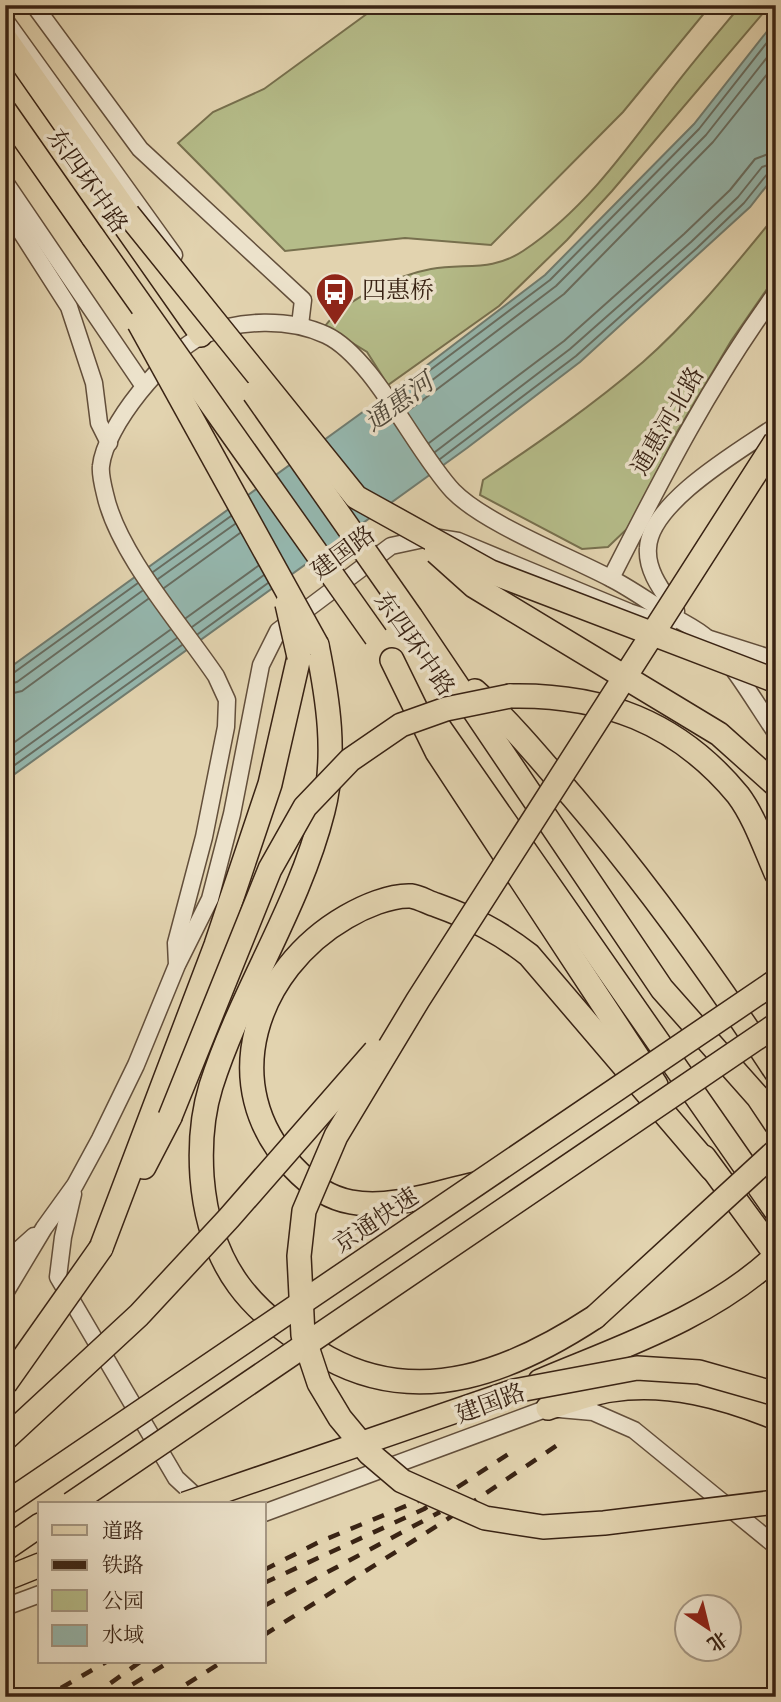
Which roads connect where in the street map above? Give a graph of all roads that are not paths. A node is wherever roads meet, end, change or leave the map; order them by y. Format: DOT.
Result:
graph roads {
  1 [pos="34,5"];
  2 [pos="5,20"];
  3 [pos="5,38"];
  4 [pos="5,55"];
  5 [pos="5,97"];
  6 [pos="5,111"];
  7 [pos="5,182"];
  8 [pos="5,207"];
  9 [pos="128,214"];
  10 [pos="93,237"];
  11 [pos="776,293"];
  12 [pos="300,325"];
  13 [pos="226,328"];
  14 [pos="201,336"];
  15 [pos="179,351"];
  16 [pos="143,385"];
  17 [pos="776,426"];
  18 [pos="776,441"];
  19 [pos="109,443"];
  20 [pos="407,525"];
  21 [pos="611,578"];
  22 [pos="707,638"];
  23 [pos="308,651"];
  24 [pos="392,660"];
  25 [pos="776,660"];
  26 [pos="444,662"];
  27 [pos="776,681"];
  28 [pos="776,733"];
  29 [pos="776,785"];
  30 [pos="776,873"];
  31 [pos="177,965"];
  32 [pos="776,981"];
  33 [pos="418,1000"];
  34 [pos="245,1025"];
  35 [pos="776,1025"];
  36 [pos="776,1072"];
  37 [pos="776,1124"];
  38 [pos="776,1151"];
  39 [pos="712,1169"];
  40 [pos="483,1182"];
  41 [pos="75,1185"];
  42 [pos="776,1210"];
  43 [pos="44,1228"];
  44 [pos="101,1248"];
  45 [pos="776,1255"];
  46 [pos="5,1262"];
  47 [pos="5,1293"];
  48 [pos="5,1384"];
  49 [pos="514,1391"];
  50 [pos="776,1394"];
  51 [pos="548,1408"];
  52 [pos="776,1418"];
  53 [pos="5,1439"];
  54 [pos="302,1500"];
  55 [pos="74,1502"];
  56 [pos="191,1502"];
  57 [pos="202,1502"];
  58 [pos="776,1502"];
  59 [pos="5,1504"];
  60 [pos="266,1507"];
  61 [pos="266,1512"];
  62 [pos="38,1526"];
  63 [pos="776,1546"];
  64 [pos="5,1549"];
  65 [pos="38,1566"];
  66 [pos="5,1579"];
  67 [pos="38,1595"];
  68 [pos="5,1607"];
  1 -- 12 [label="street"];
  2 -- 13 [label="street, 东四环中路"];
  3 -- 9 [label="highway, 东四环中路"];
  4 -- 14 [label="main road, 东四环中路"];
  5 -- 15 [label="main road, 东四环中路"];
  6 -- 10 [label="highway, 东四环中路"];
  7 -- 16 [label="street"];
  8 -- 19 [label="street"];
  9 -- 20 [label="highway, bridge"];
  9 -- 26 [label="highway, 东四环中路, bridge"];
  10 -- 23 [label="highway, bridge"];
  10 -- 24 [label="highway, 东四环中路, bridge"];
  11 -- 21 [label="street, 通惠河北路"];
  12 -- 13 [label="street"];
  12 -- 21 [label="street"];
  13 -- 14 [label="street"];
  14 -- 15 [label="street"];
  15 -- 16 [label="street"];
  16 -- 19 [label="street"];
  17 -- 22 [label="street, 通惠河北路"];
  18 -- 33 [label="highway, bridge"];
  19 -- 31 [label="street"];
  20 -- 27 [label="highway, bridge"];
  20 -- 29 [label="highway, bridge"];
  21 -- 22 [label="street"];
  22 -- 25 [label="street, 建国路"];
  22 -- 28 [label="street"];
  22 -- 31 [label="street, 建国路"];
  23 -- 34 [label="highway"];
  23 -- 44 [label="highway"];
  24 -- 39 [label="highway"];
  24 -- 42 [label="highway, 东四环中路"];
  26 -- 36 [label="highway"];
  26 -- 37 [label="highway, 东四环中路"];
  30 -- 44 [label="highway, bridge"];
  31 -- 41 [label="street"];
  32 -- 40 [label="highway, 京通快速, bridge"];
  33 -- 53 [label="highway, bridge"];
  33 -- 58 [label="highway, bridge"];
  34 -- 38 [label="highway, bridge"];
  34 -- 39 [label="highway"];
  34 -- 40 [label="highway, bridge"];
  35 -- 55 [label="highway, bridge"];
  39 -- 45 [label="highway"];
  40 -- 59 [label="highway, 京通快速, bridge"];
  41 -- 43 [label="street"];
  41 -- 57 [label="street"];
  43 -- 46 [label="street"];
  43 -- 47 [label="street"];
  44 -- 48 [label="highway, bridge"];
  45 -- 49 [label="highway, bridge"];
  49 -- 50 [label="highway, bridge"];
  49 -- 56 [label="highway, bridge"];
  51 -- 52 [label="highway"];
  51 -- 54 [label="street, 建国路"];
  51 -- 63 [label="street, 建国路"];
  54 -- 60 [label="street"];
  54 -- 61 [label="street, 建国路"];
  62 -- 64 [label="highway"];
  65 -- 66 [label="highway"];
  67 -- 68 [label="street"];
}
